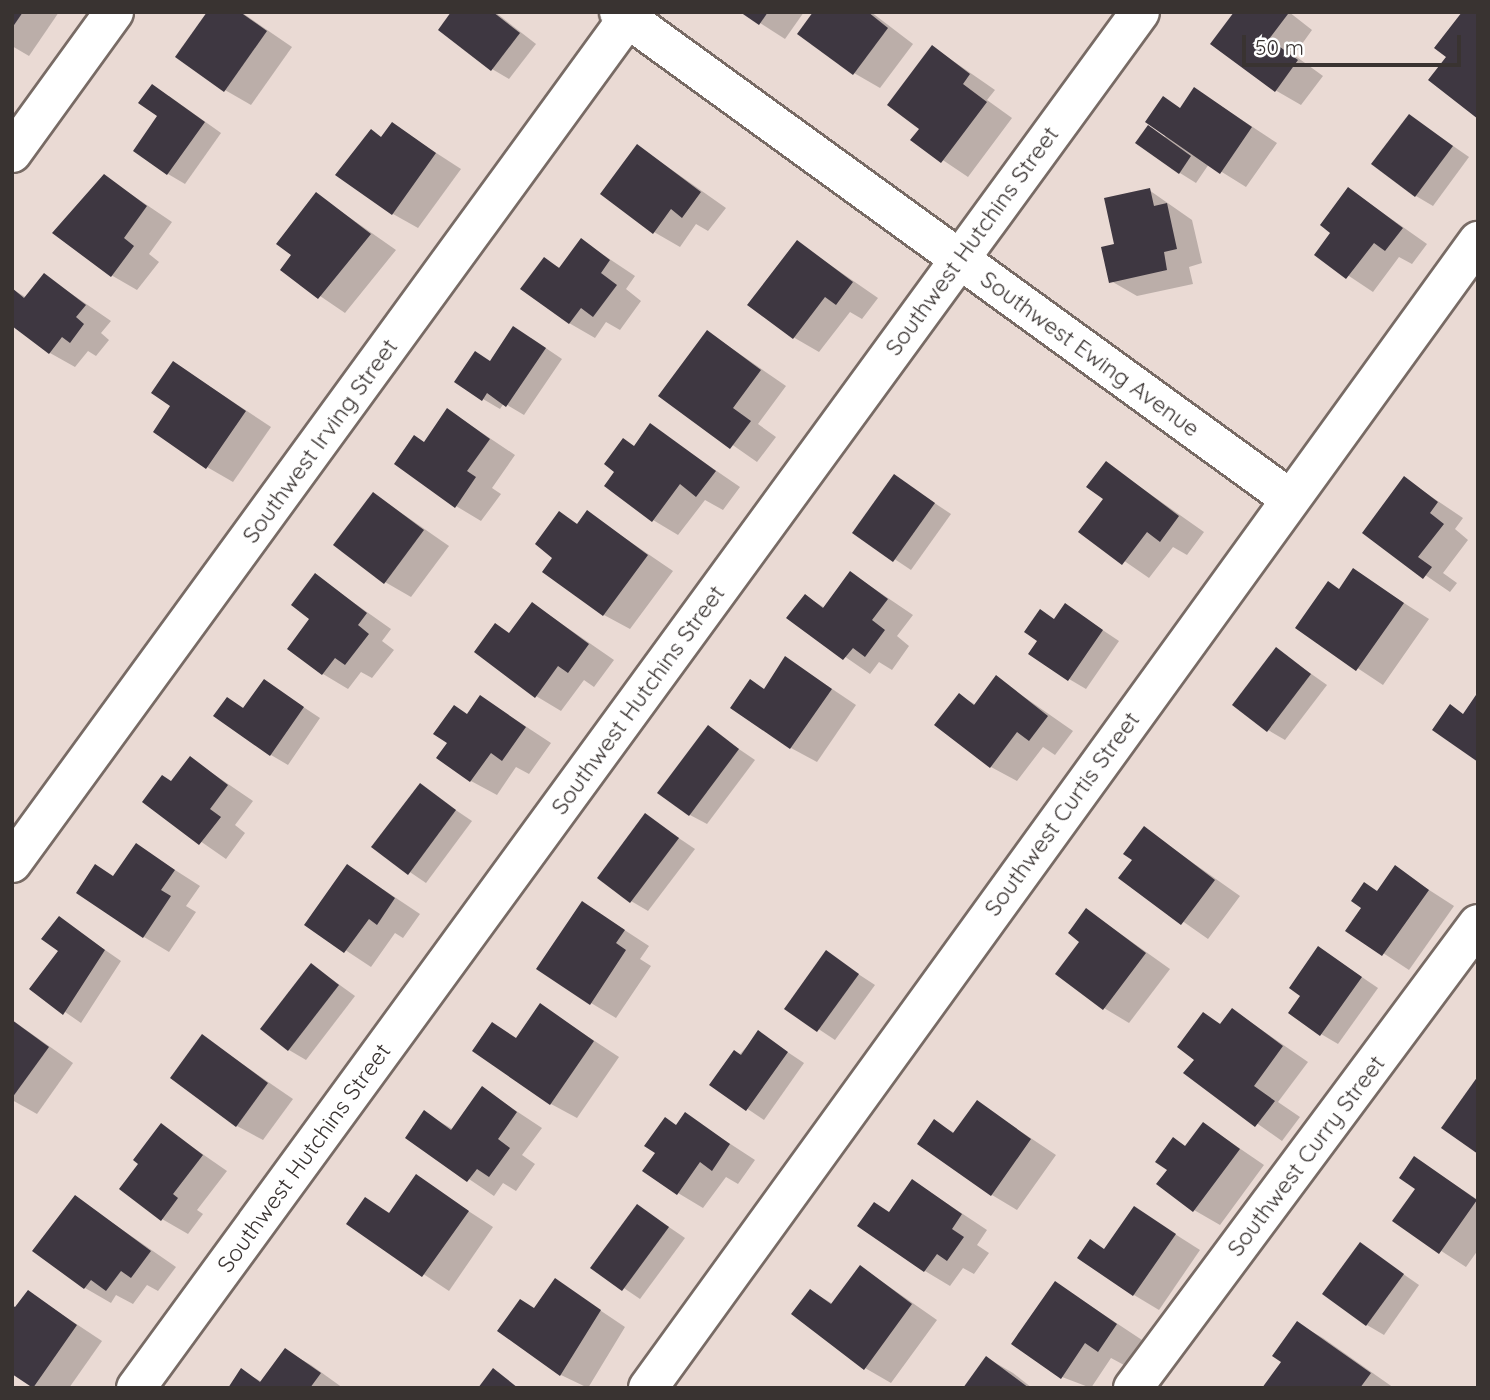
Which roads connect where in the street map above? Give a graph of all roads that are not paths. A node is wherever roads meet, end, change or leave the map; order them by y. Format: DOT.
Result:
graph roads {
  1 [pos="114,12"];
  2 [pos="1140,12"];
  3 [pos="623,15"];
  4 [pos="12,153"];
  5 [pos="1478,241"];
  6 [pos="958,259"];
  7 [pos="1289,498"];
  8 [pos="12,863"];
  9 [pos="1478,923"];
  10 [pos="136,1388"];
  11 [pos="648,1388"];
  12 [pos="1133,1388"];
  1 -- 4 [label="street"];
  2 -- 6 [label="street, Southwest Hutchins Street"];
  3 -- 6 [label="street, Southwest Ewing Avenue"];
  3 -- 8 [label="street, Southwest Irving Street"];
  5 -- 7 [label="street, Southwest Curtis Street"];
  6 -- 7 [label="street, Southwest Ewing Avenue"];
  6 -- 10 [label="street, Southwest Hutchins Street"];
  7 -- 11 [label="street, Southwest Curtis Street"];
  9 -- 12 [label="street, Southwest Curry Street"];
}
